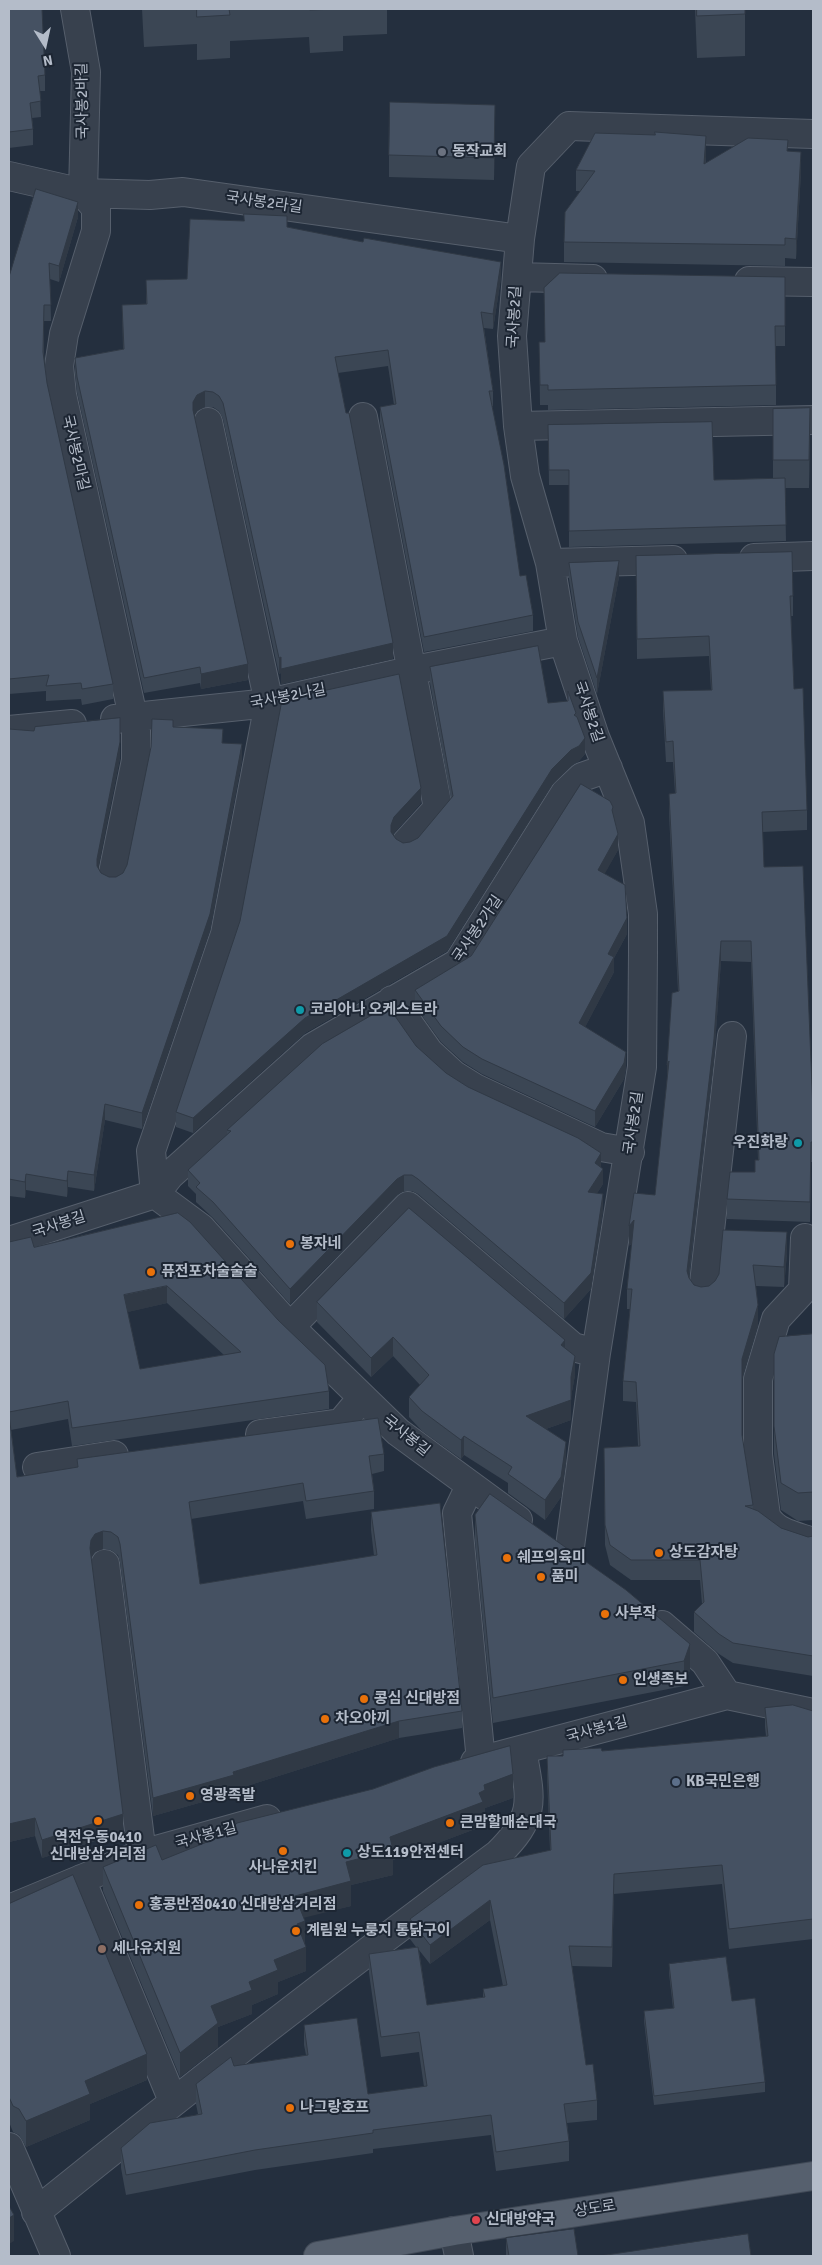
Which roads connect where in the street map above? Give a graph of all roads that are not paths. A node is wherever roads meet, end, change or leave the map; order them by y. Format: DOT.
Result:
graph roads {
  1 [pos="75,9"];
  2 [pos="813,134"];
  3 [pos="9,176"];
  4 [pos="84,193"];
  5 [pos="520,239"];
  6 [pos="517,278"];
  7 [pos="616,279"];
  8 [pos="724,281"];
  9 [pos="813,282"];
  10 [pos="363,417"];
  11 [pos="813,420"];
  12 [pos="208,422"];
  13 [pos="518,426"];
  14 [pos="813,556"];
  15 [pos="725,558"];
  16 [pos="696,559"];
  17 [pos="550,563"];
  18 [pos="563,641"];
  19 [pos="414,670"];
  20 [pos="269,703"];
  21 [pos="133,717"];
  22 [pos="9,730"];
  23 [pos="608,768"];
  24 [pos="406,843"];
  25 [pos="112,878"];
  26 [pos="392,1000"];
  27 [pos="732,1036"];
  28 [pos="630,1152"];
  29 [pos="155,1194"];
  30 [pos="709,1234"];
  31 [pos="738,1235"];
  32 [pos="776,1237"];
  33 [pos="809,1238"];
  34 [pos="9,1241"];
  35 [pos="703,1292"];
  36 [pos="290,1327"];
  37 [pos="596,1354"];
  38 [pos="362,1398"];
  39 [pos="233,1438"];
  40 [pos="135,1452"];
  41 [pos="37,1467"];
  42 [pos="470,1486"];
  43 [pos="813,1542"];
  44 [pos="569,1554"];
  45 [pos="106,1564"];
  46 [pos="591,1570"];
  47 [pos="643,1609"];
  48 [pos="727,1694"];
  49 [pos="813,1713"];
  50 [pos="522,1750"];
  51 [pos="481,1761"];
  52 [pos="453,1769"];
  53 [pos="292,1812"];
  54 [pos="142,1854"];
  55 [pos="81,1879"];
  56 [pos="9,1909"];
  57 [pos="172,2101"];
  58 [pos="9,2147"];
  59 [pos="813,2176"];
  60 [pos="36,2212"];
  61 [pos="457,2244"];
  62 [pos="56,2256"];
  63 [pos="318,2256"];
  1 -- 4 [label="street, 국사봉2바길"];
  2 -- 5 [label="street, 국사봉2길"];
  3 -- 4 [label="street, 국사봉2라길"];
  4 -- 5 [label="street, 국사봉2라길"];
  4 -- 21 [label="street, 국사봉2마길"];
  5 -- 6 [label="street, 국사봉2길"];
  6 -- 7 [label="street"];
  6 -- 13 [label="street, 국사봉2길"];
  8 -- 9 [label="street"];
  10 -- 19 [label="street"];
  11 -- 13 [label="street"];
  12 -- 20 [label="street"];
  13 -- 17 [label="street, 국사봉2길"];
  14 -- 15 [label="street"];
  16 -- 17 [label="street"];
  17 -- 18 [label="street, 국사봉2길"];
  18 -- 19 [label="street, 국사봉2나길"];
  18 -- 23 [label="street, 국사봉2길"];
  19 -- 20 [label="street, 국사봉2나길"];
  19 -- 24 [label="street"];
  20 -- 21 [label="street, 국사봉2나길"];
  20 -- 29 [label="street"];
  21 -- 22 [label="street, 국사봉2나길"];
  21 -- 25 [label="street, 국사봉2마길"];
  23 -- 26 [label="street, 국사봉2가길"];
  23 -- 28 [label="street, 국사봉2길"];
  26 -- 28 [label="street"];
  26 -- 29 [label="street, 국사봉2가길"];
  27 -- 30 [label="street"];
  28 -- 37 [label="street, 국사봉2길"];
  29 -- 34 [label="street, 국사봉길"];
  29 -- 36 [label="street, 국사봉길"];
  30 -- 31 [label="street"];
  30 -- 35 [label="street"];
  32 -- 33 [label="street"];
  33 -- 43 [label="street"];
  36 -- 37 [label="street"];
  36 -- 38 [label="street, 국사봉길"];
  37 -- 44 [label="street, 국사봉2길"];
  38 -- 39 [label="street"];
  38 -- 42 [label="street, 국사봉길"];
  40 -- 41 [label="street"];
  42 -- 44 [label="street, 국사봉길"];
  42 -- 51 [label="street"];
  44 -- 46 [label="street, 국사봉길"];
  45 -- 54 [label="street"];
  47 -- 48 [label="street"];
  48 -- 49 [label="street"];
  48 -- 50 [label="street, 국사봉1길"];
  50 -- 51 [label="street, 국사봉1길"];
  50 -- 57 [label="street"];
  51 -- 52 [label="street, 국사봉1길"];
  53 -- 54 [label="street, 국사봉1길"];
  54 -- 55 [label="street, 국사봉1길"];
  55 -- 56 [label="street, 국사봉1길"];
  55 -- 57 [label="street"];
  57 -- 60 [label="street"];
  58 -- 60 [label="street"];
  59 -- 61 [label="main road, 상도로"];
  60 -- 62 [label="street"];
  61 -- 63 [label="main road, 상도로"];
}
